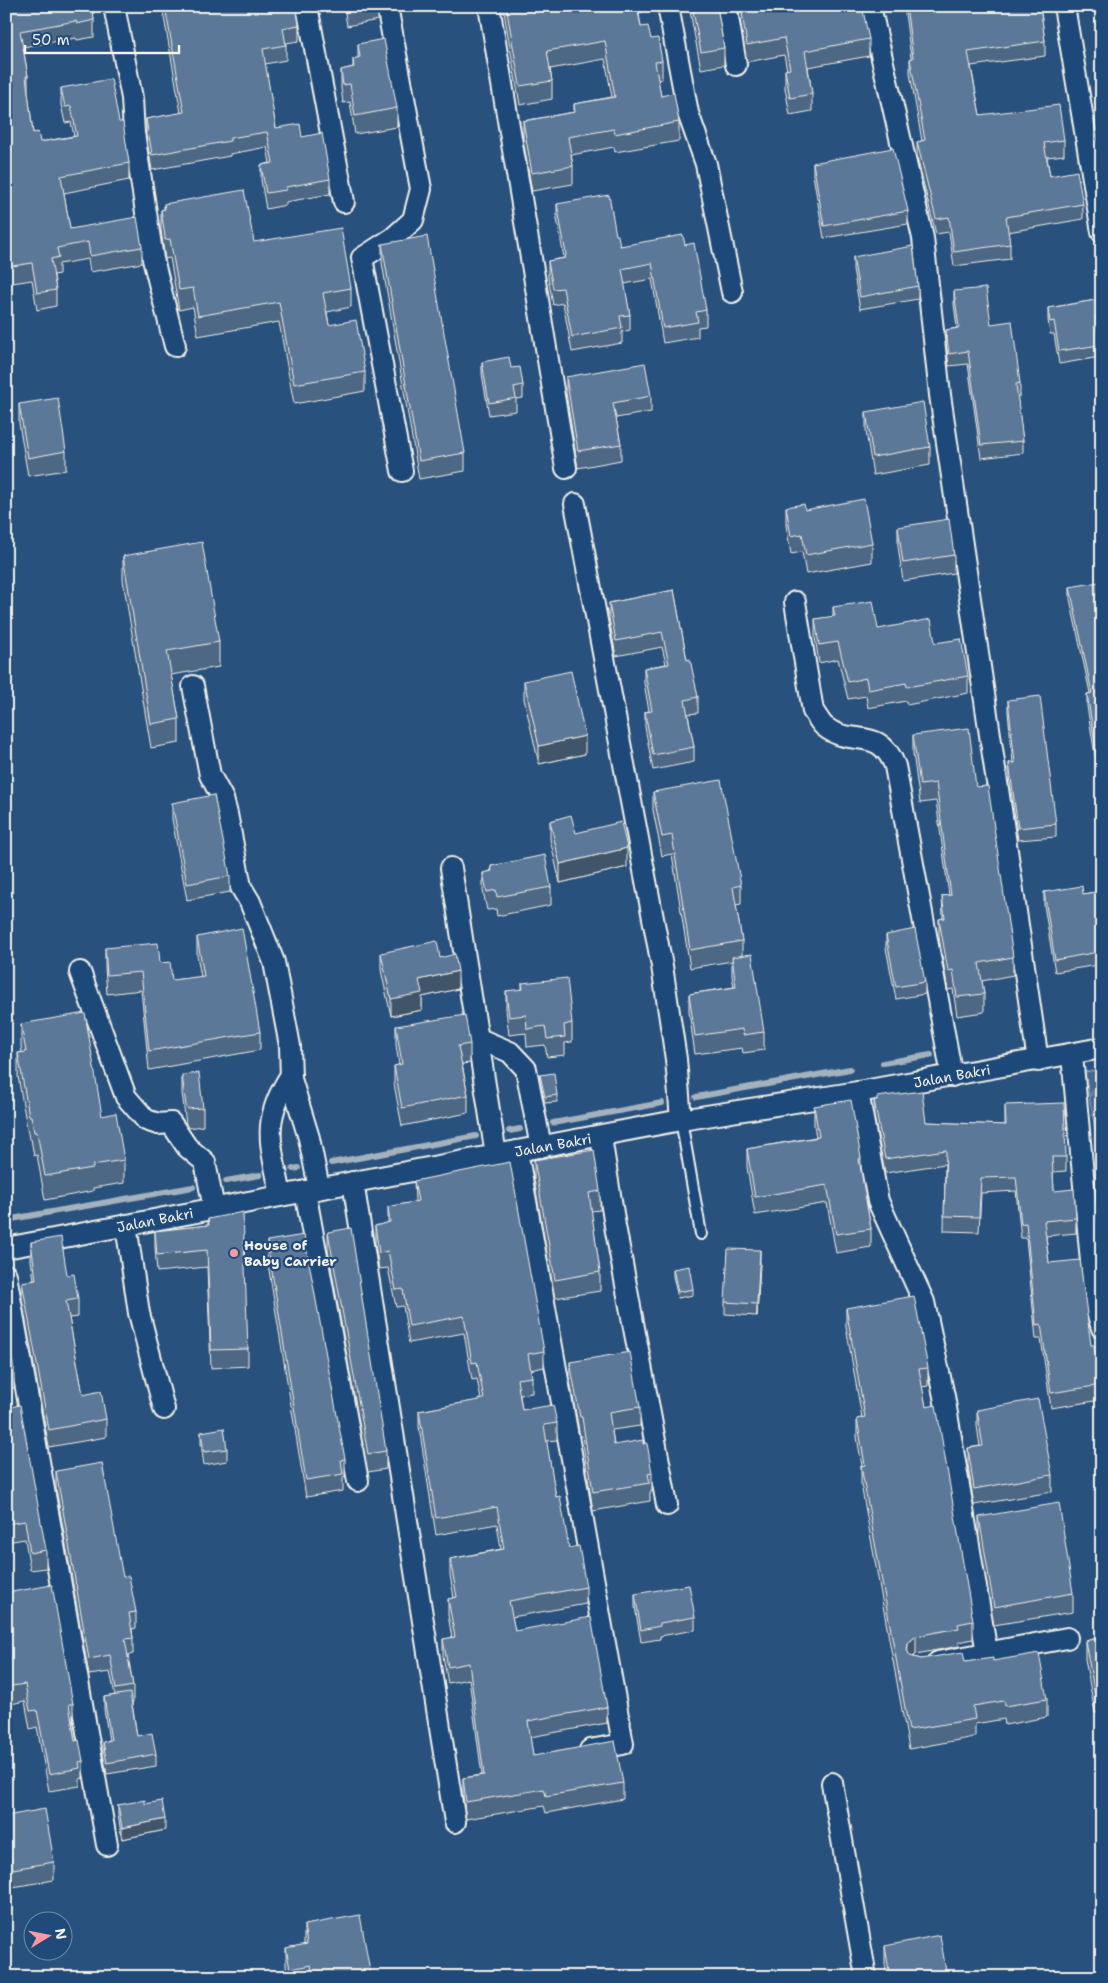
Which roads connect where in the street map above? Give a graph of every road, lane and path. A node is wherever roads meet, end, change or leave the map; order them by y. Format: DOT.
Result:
graph roads {
  1 [pos="114,6"];
  2 [pos="307,6"];
  3 [pos="387,6"];
  4 [pos="489,6"];
  5 [pos="668,6"];
  6 [pos="726,6"];
  7 [pos="870,6"];
  8 [pos="1064,6"];
  9 [pos="736,65"];
  10 [pos="344,202"];
  11 [pos="1102,232"];
  12 [pos="732,292"];
  13 [pos="174,346"];
  14 [pos="566,468"];
  15 [pos="402,471"];
  16 [pos="575,504"];
  17 [pos="795,602"];
  18 [pos="193,686"];
  19 [pos="451,868"];
  20 [pos="80,972"];
  21 [pos="477,1038"];
  22 [pos="1102,1048"];
  23 [pos="1072,1055"];
  24 [pos="1038,1061"];
  25 [pos="291,1075"];
  26 [pos="952,1076"];
  27 [pos="858,1092"];
  28 [pos="680,1120"];
  29 [pos="600,1137"];
  30 [pos="541,1147"];
  31 [pos="517,1151"];
  32 [pos="496,1155"];
  33 [pos="353,1182"];
  34 [pos="312,1189"];
  35 [pos="281,1195"];
  36 [pos="214,1209"];
  37 [pos="126,1225"];
  38 [pos="701,1234"];
  39 [pos="6,1248"];
  40 [pos="6,1276"];
  41 [pos="1102,1328"];
  42 [pos="164,1408"];
  43 [pos="358,1481"];
  44 [pos="666,1505"];
  45 [pos="1067,1638"];
  46 [pos="987,1653"];
  47 [pos="918,1666"];
  48 [pos="570,1754"];
  49 [pos="832,1783"];
  50 [pos="455,1822"];
  51 [pos="107,1845"];
  52 [pos="866,1977"];
  1 -- 13 [label="street"];
  2 -- 10 [label="street"];
  3 -- 15 [label="street"];
  4 -- 14 [label="street"];
  5 -- 12 [label="street"];
  6 -- 9 [label="street"];
  7 -- 24 [label="street"];
  8 -- 11 [label="street"];
  16 -- 28 [label="street"];
  17 -- 26 [label="street"];
  18 -- 25 [label="street"];
  19 -- 21 [label="street"];
  20 -- 36 [label="street"];
  21 -- 30 [label="street"];
  21 -- 32 [label="street"];
  22 -- 23 [label="street, Jalan Bakri"];
  23 -- 24 [label="street, Jalan Bakri"];
  23 -- 41 [label="street"];
  24 -- 26 [label="street, Jalan Bakri"];
  25 -- 34 [label="street"];
  25 -- 35 [label="street"];
  26 -- 27 [label="street, Jalan Bakri"];
  27 -- 28 [label="street, Jalan Bakri"];
  27 -- 46 [label="street"];
  28 -- 29 [label="street, Jalan Bakri"];
  28 -- 38 [label="lane"];
  29 -- 30 [label="street, Jalan Bakri"];
  29 -- 44 [label="street"];
  30 -- 31 [label="street, Jalan Bakri"];
  31 -- 32 [label="street, Jalan Bakri"];
  31 -- 48 [label="street"];
  32 -- 33 [label="street, Jalan Bakri"];
  33 -- 34 [label="street, Jalan Bakri"];
  33 -- 50 [label="street"];
  34 -- 35 [label="street, Jalan Bakri"];
  34 -- 43 [label="street"];
  35 -- 36 [label="street, Jalan Bakri"];
  36 -- 37 [label="street, Jalan Bakri"];
  37 -- 39 [label="street, Jalan Bakri"];
  37 -- 42 [label="street"];
  40 -- 51 [label="street"];
  45 -- 46 [label="street"];
  46 -- 47 [label="street"];
  49 -- 52 [label="street"];
}
